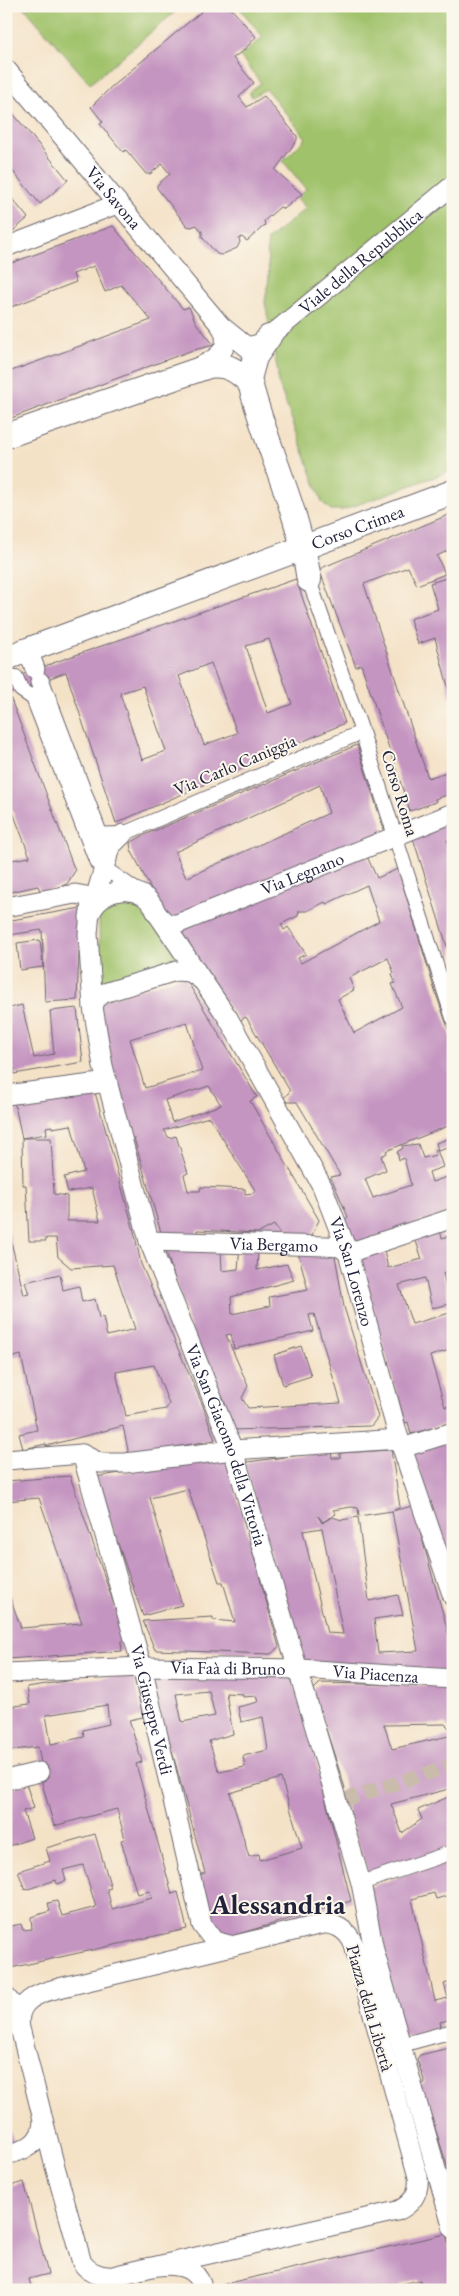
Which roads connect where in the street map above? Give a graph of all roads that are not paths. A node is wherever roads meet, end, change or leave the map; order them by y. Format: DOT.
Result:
graph roads {
  1 [pos="6,68"];
  2 [pos="453,185"];
  3 [pos="118,204"];
  4 [pos="6,247"];
  5 [pos="221,326"];
  6 [pos="268,337"];
  7 [pos="186,373"];
  8 [pos="250,383"];
  9 [pos="6,436"];
  10 [pos="453,492"];
  11 [pos="294,512"];
  12 [pos="340,534"];
  13 [pos="304,549"];
  14 [pos="309,580"];
  15 [pos="35,667"];
  16 [pos="11,668"];
  17 [pos="362,732"];
  18 [pos="453,814"];
  19 [pos="124,834"];
  20 [pos="92,835"];
  21 [pos="394,836"];
  22 [pos="103,863"];
  23 [pos="141,893"];
  24 [pos="91,900"];
  25 [pos="6,907"];
  26 [pos="156,912"];
  27 [pos="89,919"];
  28 [pos="208,988"];
  29 [pos="93,1007"];
  30 [pos="453,1018"];
  31 [pos="108,1082"];
  32 [pos="6,1095"];
  33 [pos="453,1218"];
  34 [pos="149,1241"];
  35 [pos="348,1253"];
  36 [pos="453,1432"];
  37 [pos="401,1444"];
  38 [pos="234,1450"];
  39 [pos="82,1454"];
  40 [pos="6,1460"];
  41 [pos="453,1597"];
  42 [pos="142,1667"];
  43 [pos="300,1669"];
  44 [pos="6,1673"];
  45 [pos="453,1679"];
  46 [pos="39,1772"];
  47 [pos="6,1780"];
  48 [pos="453,1852"];
  49 [pos="361,1882"];
  50 [pos="236,1946"];
  51 [pos="6,1996"];
  52 [pos="20,2028"];
  53 [pos="453,2031"];
  54 [pos="401,2045"];
  55 [pos="42,2117"];
  56 [pos="13,2153"];
  57 [pos="453,2229"];
  58 [pos="108,2283"];
  59 [pos="202,2290"];
  1 -- 3 [label="street, Via Savona"];
  2 -- 6 [label="street, Viale della Repubblica"];
  3 -- 4 [label="street"];
  3 -- 5 [label="street, Via Savona"];
  5 -- 6 [label="street, Viale della Repubblica"];
  5 -- 7 [label="street"];
  6 -- 8 [label="street"];
  7 -- 8 [label="street"];
  7 -- 9 [label="street"];
  8 -- 11 [label="street"];
  10 -- 12 [label="street, Corso Crimea"];
  11 -- 12 [label="street"];
  11 -- 13 [label="street"];
  12 -- 13 [label="street, Corso Crimea"];
  13 -- 14 [label="street"];
  13 -- 15 [label="street, Corso Crimea"];
  14 -- 17 [label="street, Corso Roma"];
  15 -- 16 [label="street, Corso Crimea"];
  15 -- 20 [label="street"];
  16 -- 20 [label="street"];
  17 -- 19 [label="street, Via Carlo Caniggia"];
  17 -- 21 [label="street, Corso Roma"];
  18 -- 21 [label="street, Via Legnano"];
  19 -- 20 [label="street"];
  19 -- 22 [label="street"];
  20 -- 22 [label="street"];
  21 -- 26 [label="street, Via Legnano"];
  21 -- 30 [label="street, Corso Roma"];
  22 -- 23 [label="street"];
  22 -- 24 [label="street"];
  22 -- 27 [label="street"];
  23 -- 26 [label="street, Via San Lorenzo"];
  23 -- 27 [label="street"];
  24 -- 25 [label="street"];
  24 -- 27 [label="street"];
  26 -- 28 [label="street, Via San Lorenzo"];
  27 -- 29 [label="street, Via San Giacomo della Vittoria"];
  28 -- 29 [label="street"];
  28 -- 35 [label="street, Via San Lorenzo"];
  29 -- 31 [label="street, Via San Giacomo della Vittoria"];
  31 -- 32 [label="street"];
  31 -- 34 [label="street, Via San Giacomo della Vittoria"];
  33 -- 35 [label="street"];
  34 -- 35 [label="street, Via Bergamo"];
  34 -- 38 [label="street, Via San Giacomo della Vittoria"];
  35 -- 37 [label="street, Via San Lorenzo"];
  36 -- 37 [label="street"];
  37 -- 38 [label="street"];
  37 -- 41 [label="street, Via San Lorenzo"];
  38 -- 39 [label="street"];
  38 -- 43 [label="street, Via San Giacomo della Vittoria"];
  39 -- 40 [label="street"];
  39 -- 42 [label="street, Via Giuseppe Verdi"];
  42 -- 43 [label="street, Via Faà di Bruno"];
  42 -- 44 [label="street, Via Faà di Bruno"];
  42 -- 50 [label="street, Via Giuseppe Verdi"];
  43 -- 45 [label="street, Via Piacenza"];
  43 -- 49 [label="street, Via San Giacomo della Vittoria"];
  46 -- 47 [label="street"];
  48 -- 49 [label="street"];
  49 -- 54 [label="street, Piazza della Libertà"];
  50 -- 52 [label="street, Piazza della Libertà"];
  50 -- 58 [label="street, Piazza della Libertà"];
  51 -- 52 [label="street"];
  52 -- 55 [label="street, Piazza della Libertà"];
  53 -- 54 [label="street"];
  54 -- 57 [label="street, Piazza della Libertà"];
  55 -- 56 [label="street"];
  55 -- 58 [label="street, Piazza della Libertà"];
  58 -- 59 [label="street, Piazza della Libertà"];
}
